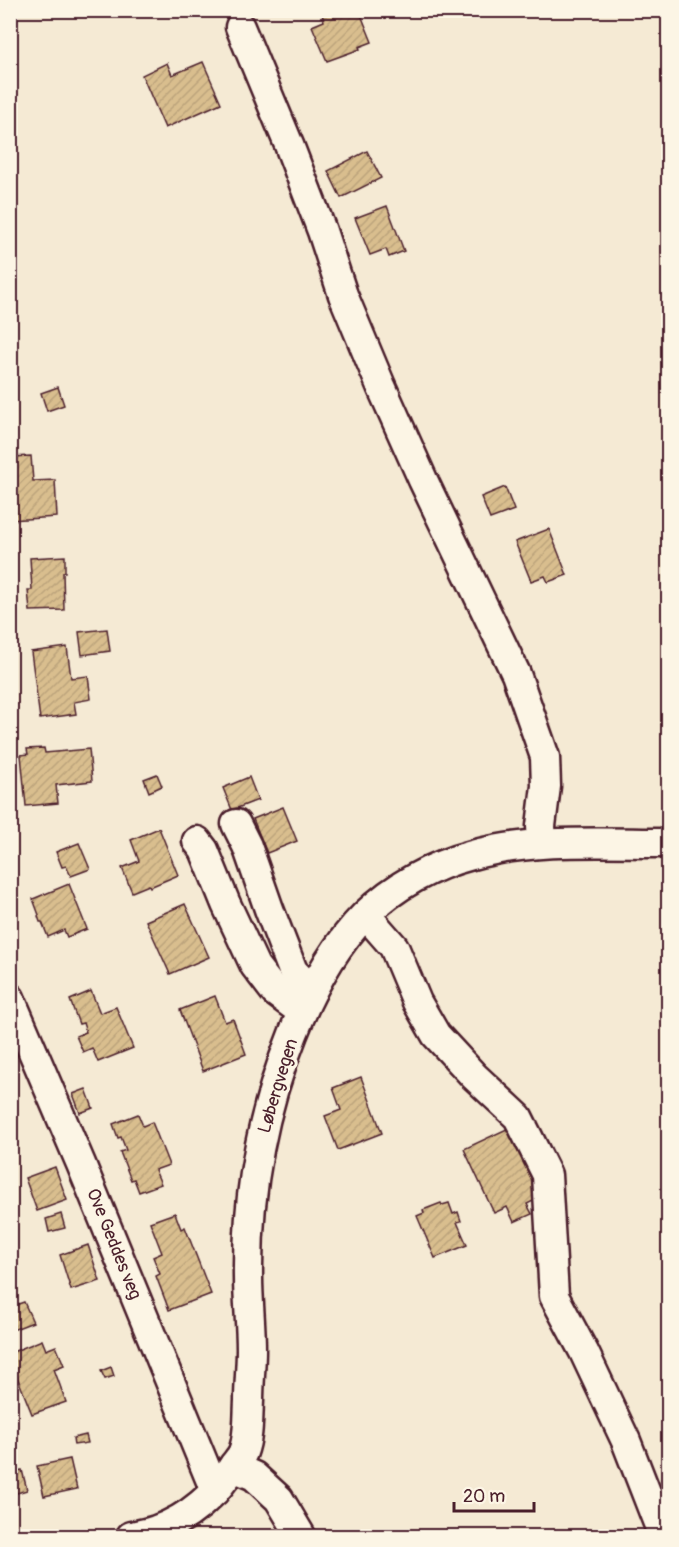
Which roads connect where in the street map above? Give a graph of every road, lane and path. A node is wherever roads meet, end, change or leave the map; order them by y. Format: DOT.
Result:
graph roads {
  1 [pos="240,27"];
  2 [pos="236,824"];
  3 [pos="197,841"];
  4 [pos="542,843"];
  5 [pos="669,843"];
  6 [pos="366,915"];
  7 [pos="10,998"];
  8 [pos="307,1002"];
  9 [pos="233,1467"];
  10 [pos="215,1491"];
  11 [pos="131,1536"];
  12 [pos="302,1536"];
  13 [pos="663,1536"];
  1 -- 4 [label="street"];
  2 -- 8 [label="street"];
  3 -- 8 [label="street"];
  4 -- 5 [label="street, Løbergvegen"];
  4 -- 6 [label="street, Løbergvegen"];
  6 -- 8 [label="street, Løbergvegen"];
  6 -- 13 [label="street"];
  7 -- 10 [label="street, Ove Geddes veg"];
  8 -- 9 [label="street, Løbergvegen"];
  9 -- 10 [label="street, Løbergvegen"];
  9 -- 12 [label="street"];
  10 -- 11 [label="street, Løbergvegen"];
}
